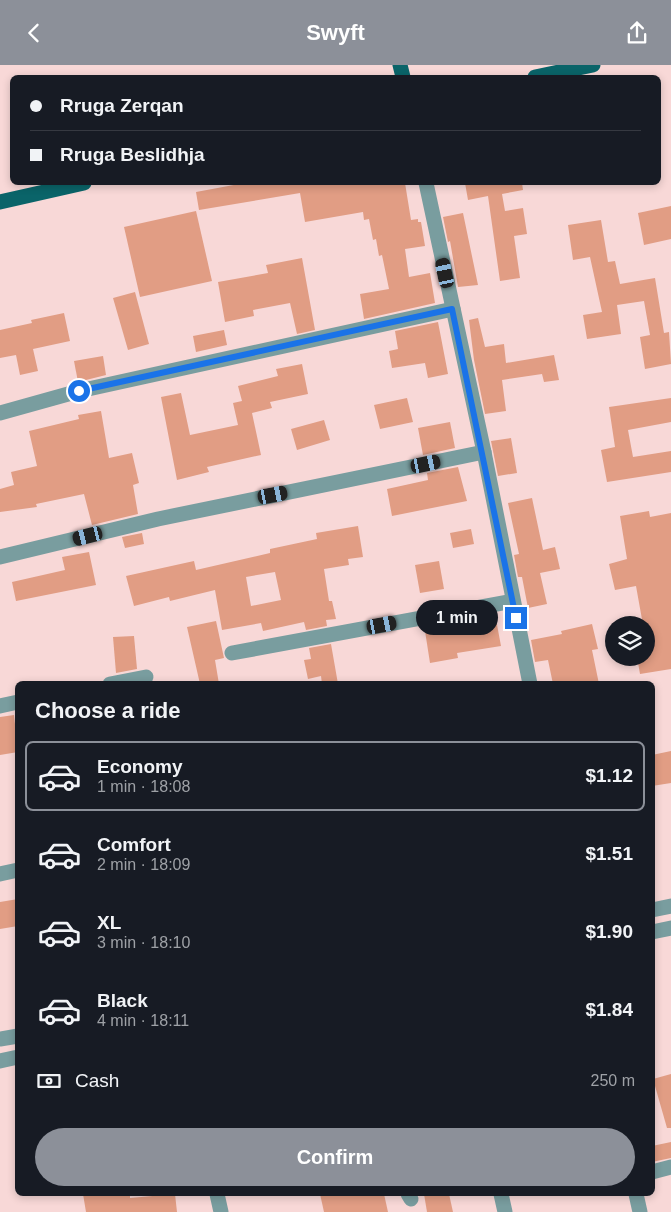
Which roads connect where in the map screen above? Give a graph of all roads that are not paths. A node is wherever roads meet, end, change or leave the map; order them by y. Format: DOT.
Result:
graph roads {
  1 [pos="593,65"];
  2 [pos="545,75"];
  3 [pos="75,185"];
  4 [pos="426,185"];
  5 [pos="0,202"];
  6 [pos="452,309"];
  7 [pos="0,413"];
  8 [pos="484,452"];
  9 [pos="0,557"];
  10 [pos="513,601"];
  11 [pos="232,653"];
  12 [pos="146,677"];
  13 [pos="125,681"];
  14 [pos="529,681"];
  15 [pos="15,703"];
  16 [pos="0,706"];
  17 [pos="15,871"];
  18 [pos="0,874"];
  19 [pos="671,906"];
  20 [pos="655,909"];
  21 [pos="671,929"];
  22 [pos="655,932"];
  23 [pos="15,1036"];
  24 [pos="0,1039"];
  25 [pos="15,1058"];
  26 [pos="0,1061"];
  27 [pos="671,1167"];
  28 [pos="655,1171"];
  29 [pos="217,1196"];
  30 [pos="501,1196"];
  31 [pos="636,1196"];
  32 [pos="221,1212"];
  33 [pos="505,1212"];
  34 [pos="640,1212"];
  1 -- 2 [label="main road"];
  3 -- 5 [label="main road"];
  4 -- 6 [label="street"];
  6 -- 7 [label="street"];
  6 -- 8 [label="street"];
  8 -- 9 [label="street"];
  8 -- 10 [label="street"];
  10 -- 11 [label="street"];
  10 -- 14 [label="street"];
  12 -- 13 [label="street"];
  15 -- 16 [label="street"];
  17 -- 18 [label="street"];
  19 -- 20 [label="street"];
  21 -- 22 [label="street"];
  23 -- 24 [label="street"];
  25 -- 26 [label="street"];
  27 -- 28 [label="street"];
  29 -- 32 [label="street"];
  30 -- 33 [label="street"];
  31 -- 34 [label="street"];
}
